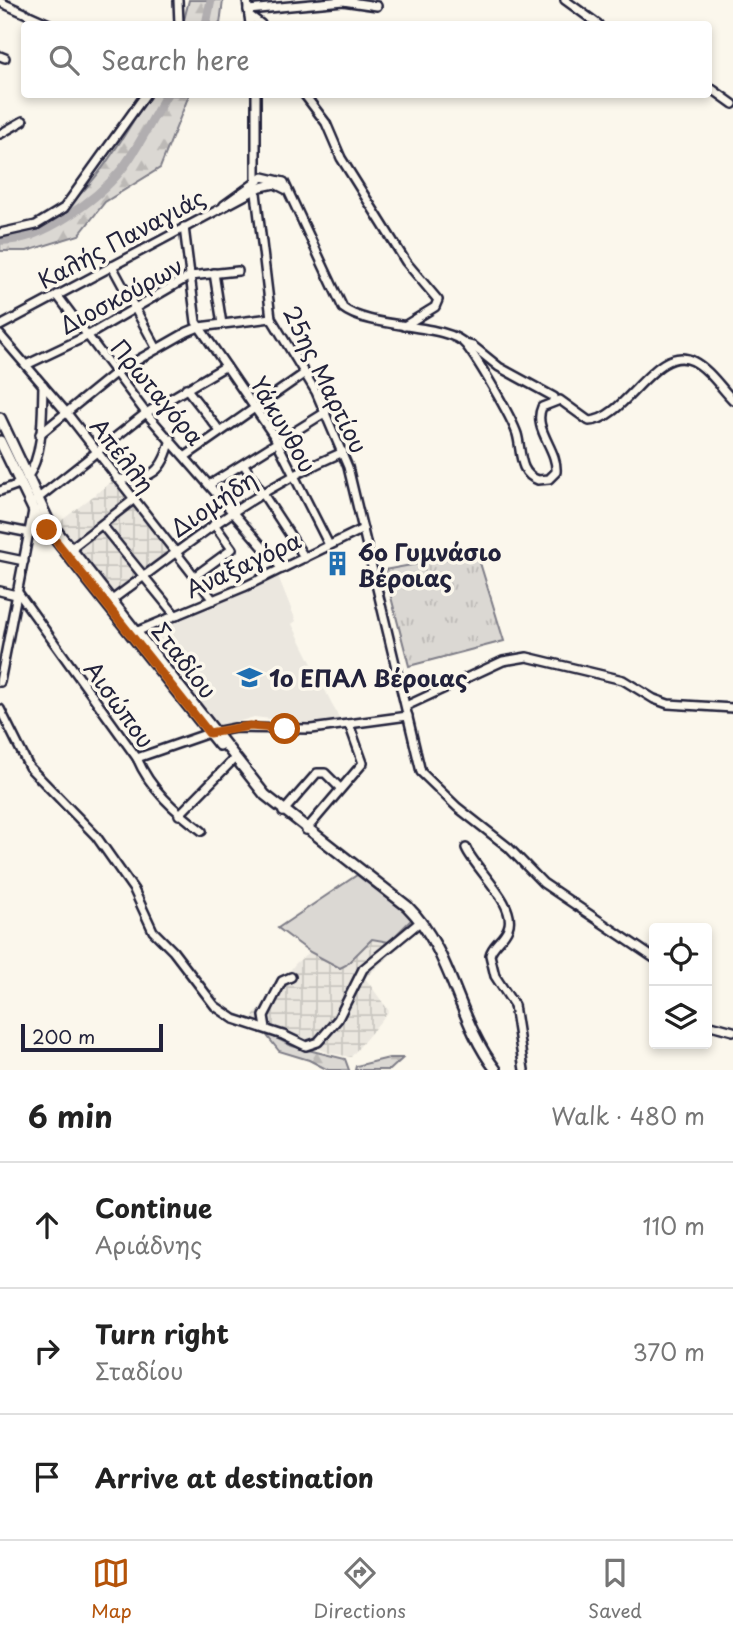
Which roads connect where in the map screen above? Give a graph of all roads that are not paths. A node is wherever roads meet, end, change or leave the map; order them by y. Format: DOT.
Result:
graph roads {
  1 [pos="178,0"];
  2 [pos="247,0"];
  3 [pos="565,0"];
  4 [pos="0,2"];
  5 [pos="377,6"];
  6 [pos="249,13"];
  7 [pos="40,21"];
  8 [pos="179,21"];
  9 [pos="250,21"];
  10 [pos="258,21"];
  11 [pos="594,21"];
  12 [pos="712,88"];
  13 [pos="143,98"];
  14 [pos="257,98"];
  15 [pos="307,98"];
  16 [pos="733,104"];
  17 [pos="23,121"];
  18 [pos="0,134"];
  19 [pos="256,180"];
  20 [pos="257,192"];
  21 [pos="292,196"];
  22 [pos="224,205"];
  23 [pos="184,227"];
  24 [pos="0,233"];
  25 [pos="112,266"];
  26 [pos="238,271"];
  27 [pos="214,273"];
  28 [pos="190,276"];
  29 [pos="57,295"];
  30 [pos="135,309"];
  31 [pos="271,318"];
  32 [pos="222,324"];
  33 [pos="0,326"];
  34 [pos="404,326"];
  35 [pos="199,327"];
  36 [pos="0,335"];
  37 [pos="87,336"];
  38 [pos="466,344"];
  39 [pos="157,349"];
  40 [pos="26,365"];
  41 [pos="226,366"];
  42 [pos="115,373"];
  43 [pos="305,373"];
  44 [pos="43,384"];
  45 [pos="186,388"];
  46 [pos="553,400"];
  47 [pos="733,400"];
  48 [pos="255,407"];
  49 [pos="66,412"];
  50 [pos="326,412"];
  51 [pos="146,413"];
  52 [pos="0,418"];
  53 [pos="220,431"];
  54 [pos="40,434"];
  55 [pos="171,439"];
  56 [pos="0,441"];
  57 [pos="278,444"];
  58 [pos="96,452"];
  59 [pos="343,452"];
  60 [pos="186,456"];
  61 [pos="244,465"];
  62 [pos="292,474"];
  63 [pos="117,479"];
  64 [pos="23,481"];
  65 [pos="209,485"];
  66 [pos="0,491"];
  67 [pos="262,492"];
  68 [pos="133,500"];
  69 [pos="34,505"];
  70 [pos="232,511"];
  71 [pos="214,524"];
  72 [pos="102,525"];
  73 [pos="0,527"];
  74 [pos="363,529"];
  75 [pos="30,533"];
  76 [pos="329,545"];
  77 [pos="70,549"];
  78 [pos="174,552"];
  79 [pos="0,556"];
  80 [pos="305,558"];
  81 [pos="24,561"];
  82 [pos="282,569"];
  83 [pos="144,576"];
  84 [pos="195,576"];
  85 [pos="0,591"];
  86 [pos="16,593"];
  87 [pos="112,600"];
  88 [pos="213,600"];
  89 [pos="176,616"];
  90 [pos="0,623"];
  91 [pos="9,625"];
  92 [pos="138,631"];
  93 [pos="0,682"];
  94 [pos="406,706"];
  95 [pos="733,708"];
  96 [pos="0,709"];
  97 [pos="408,716"];
  98 [pos="349,724"];
  99 [pos="213,732"];
  100 [pos="137,758"];
  101 [pos="232,761"];
  102 [pos="340,788"];
  103 [pos="265,795"];
  104 [pos="283,812"];
  105 [pos="180,815"];
  106 [pos="306,830"];
  107 [pos="201,831"];
  108 [pos="466,848"];
  109 [pos="421,921"];
  110 [pos="649,955"];
  111 [pos="291,976"];
  112 [pos="712,1025"];
  113 [pos="266,1028"];
  114 [pos="733,1031"];
  115 [pos="496,1070"];
  116 [pos="524,1070"];
  1 -- 8 [label="street"];
  2 -- 6 [label="street"];
  3 -- 11 [label="street"];
  4 -- 7 [label="street"];
  5 -- 6 [label="street"];
  6 -- 9 [label="street"];
  6 -- 10 [label="street"];
  12 -- 16 [label="street"];
  13 -- 24 [label="street"];
  14 -- 19 [label="street, 25ης Μαρτίου"];
  15 -- 34 [label="street"];
  17 -- 18 [label="street"];
  19 -- 20 [label="street, 25ης Μαρτίου"];
  19 -- 21 [label="street"];
  19 -- 22 [label="street, Καλής Παναγιάς"];
  20 -- 21 [label="street"];
  20 -- 22 [label="street, Καλής Παναγιάς"];
  20 -- 31 [label="street, 25ης Μαρτίου"];
  21 -- 34 [label="street"];
  22 -- 23 [label="street, Καλής Παναγιάς"];
  23 -- 25 [label="street, Καλής Παναγιάς"];
  23 -- 28 [label="street"];
  25 -- 29 [label="street, Καλής Παναγιάς"];
  25 -- 30 [label="street"];
  26 -- 27 [label="street, Διοσκούρων"];
  27 -- 28 [label="street, Διοσκούρων"];
  27 -- 32 [label="street"];
  28 -- 30 [label="street, Διοσκούρων"];
  28 -- 35 [label="street"];
  29 -- 33 [label="street, Καλής Παναγιάς"];
  29 -- 37 [label="street, Πρωταγόρα"];
  30 -- 37 [label="street, Διοσκούρων"];
  30 -- 39 [label="street"];
  31 -- 32 [label="street"];
  31 -- 43 [label="street, 25ης Μαρτίου"];
  32 -- 35 [label="street"];
  34 -- 38 [label="street"];
  35 -- 39 [label="street"];
  35 -- 41 [label="street, Υάκυνθου"];
  36 -- 40 [label="street, Απέλλη"];
  37 -- 40 [label="street, Διοσκούρων"];
  37 -- 42 [label="street, Πρωταγόρα"];
  38 -- 46 [label="street"];
  38 -- 46 [label="street"];
  39 -- 42 [label="street"];
  40 -- 44 [label="street, Απέλλη"];
  41 -- 45 [label="street"];
  41 -- 48 [label="street, Υάκυνθου"];
  42 -- 49 [label="street"];
  42 -- 51 [label="street, Πρωταγόρα"];
  43 -- 48 [label="street"];
  43 -- 50 [label="street, 25ης Μαρτίου"];
  44 -- 49 [label="street, Απέλλη"];
  44 -- 54 [label="street"];
  45 -- 51 [label="street"];
  45 -- 53 [label="street"];
  46 -- 47 [label="street"];
  48 -- 53 [label="street"];
  48 -- 57 [label="street, Υάκυνθου"];
  49 -- 54 [label="street"];
  49 -- 58 [label="street, Απέλλη"];
  50 -- 57 [label="street"];
  50 -- 59 [label="street, 25ης Μαρτίου"];
  51 -- 55 [label="street, Πρωταγόρα"];
  51 -- 58 [label="street"];
  52 -- 64 [label="main road, Σταδίου"];
  53 -- 60 [label="street"];
  54 -- 64 [label="street"];
  55 -- 60 [label="street, Πρωταγόρα"];
  55 -- 63 [label="street"];
  56 -- 64 [label="main road, Σταδίου"];
  57 -- 61 [label="street"];
  57 -- 62 [label="street, Υάκυνθου"];
  58 -- 63 [label="street, Απέλλη"];
  58 -- 69 [label="street"];
  59 -- 62 [label="street, Διομήδη"];
  59 -- 74 [label="street, 25ης Μαρτίου"];
  60 -- 65 [label="street, Πρωταγόρα"];
  61 -- 65 [label="street"];
  61 -- 67 [label="street"];
  62 -- 67 [label="street, Διομήδη"];
  62 -- 76 [label="street, Υάκυνθου"];
  63 -- 68 [label="street, Απέλλη"];
  64 -- 66 [label="street"];
  64 -- 69 [label="main road, Σταδίου"];
  65 -- 70 [label="street, Πρωταγόρα"];
  67 -- 70 [label="street, Διομήδη"];
  67 -- 80 [label="street"];
  68 -- 72 [label="street"];
  68 -- 78 [label="street, Απέλλη"];
  69 -- 75 [label="street"];
  69 -- 77 [label="main road, Σταδίου"];
  69 -- 99 [label="main road, Σταδίου"];
  70 -- 71 [label="street, Διομήδη"];
  70 -- 82 [label="street, Πρωταγόρα"];
  71 -- 78 [label="street, Διομήδη"];
  71 -- 84 [label="street"];
  72 -- 77 [label="street"];
  72 -- 83 [label="street"];
  73 -- 75 [label="street"];
  74 -- 76 [label="street, Αναξαγόρα"];
  74 -- 94 [label="street, 25ης Μαρτίου"];
  75 -- 81 [label="street"];
  76 -- 80 [label="street, Αναξαγόρα"];
  77 -- 87 [label="main road, Σταδίου"];
  78 -- 83 [label="street, Διομήδη"];
  78 -- 84 [label="street, Απέλλη"];
  79 -- 81 [label="street"];
  80 -- 82 [label="street, Αναξαγόρα"];
  81 -- 86 [label="street"];
  82 -- 88 [label="street, Αναξαγόρα"];
  83 -- 87 [label="street, Διομήδη"];
  83 -- 89 [label="street"];
  84 -- 88 [label="street, Απέλλη"];
  85 -- 86 [label="street"];
  86 -- 91 [label="street"];
  86 -- 100 [label="street, Αισώπου"];
  87 -- 92 [label="main road, Σταδίου"];
  88 -- 89 [label="street, Αναξαγόρα"];
  89 -- 92 [label="street, Αναξαγόρα"];
  90 -- 91 [label="street"];
  91 -- 93 [label="street"];
  92 -- 99 [label="main road, Σταδίου"];
  94 -- 95 [label="street"];
  94 -- 97 [label="street, 25ης Μαρτίου"];
  96 -- 113 [label="street"];
  97 -- 98 [label="street"];
  97 -- 110 [label="street, 25ης Μαρτίου"];
  98 -- 99 [label="street"];
  98 -- 102 [label="street"];
  99 -- 100 [label="street"];
  99 -- 101 [label="main road, Σταδίου"];
  99 -- 103 [label="main road, Σταδίου"];
  100 -- 105 [label="street, Αισώπου"];
  101 -- 103 [label="main road, Σταδίου"];
  101 -- 105 [label="street"];
  102 -- 104 [label="street"];
  102 -- 106 [label="street"];
  103 -- 104 [label="main road"];
  104 -- 106 [label="main road"];
  105 -- 107 [label="street, Αισώπου"];
  106 -- 109 [label="main road"];
  108 -- 116 [label="street"];
  109 -- 113 [label="street"];
  109 -- 115 [label="main road"];
  111 -- 113 [label="street"];
  112 -- 114 [label="street"];
}
